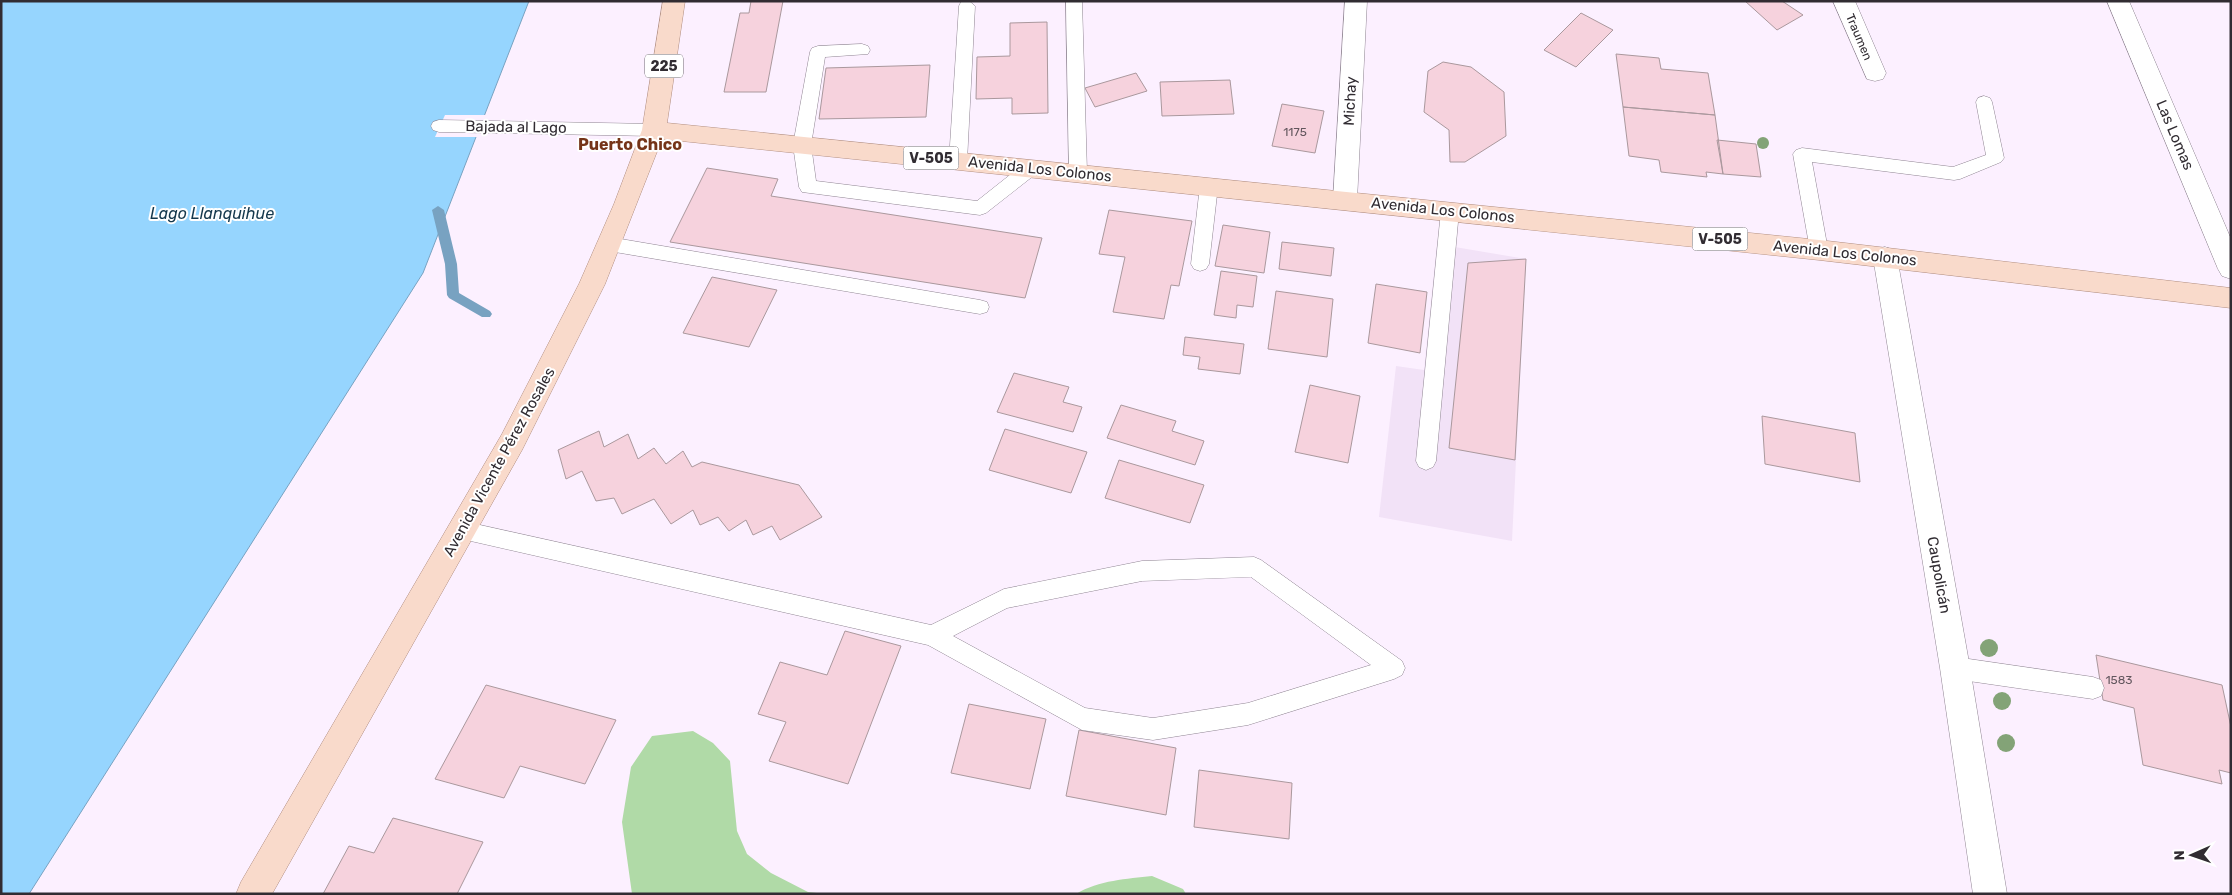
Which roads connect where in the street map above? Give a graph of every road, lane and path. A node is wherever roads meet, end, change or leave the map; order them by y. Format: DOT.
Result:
graph roads {
  1 [pos="674,1"];
  2 [pos="1074,1"];
  3 [pos="1356,1"];
  4 [pos="1844,1"];
  5 [pos="2118,1"];
  6 [pos="967,6"];
  7 [pos="862,50"];
  8 [pos="1875,73"];
  9 [pos="1984,102"];
  10 [pos="439,126"];
  11 [pos="654,130"];
  12 [pos="802,145"];
  13 [pos="958,161"];
  14 [pos="1031,168"];
  15 [pos="1078,173"];
  16 [pos="1209,186"];
  17 [pos="1345,200"];
  18 [pos="1450,211"];
  19 [pos="609,244"];
  20 [pos="1819,250"];
  21 [pos="1885,257"];
  22 [pos="1200,264"];
  23 [pos="2231,269"];
  24 [pos="2231,298"];
  25 [pos="980,307"];
  26 [pos="1426,461"];
  27 [pos="462,530"];
  28 [pos="932,636"];
  29 [pos="1955,668"];
  30 [pos="2093,688"];
  31 [pos="253,894"];
  32 [pos="1990,894"];
  1 -- 11 [label="main road, Avenida Vicente Pérez Rosales / 225"];
  2 -- 15 [label="lane"];
  3 -- 17 [label="street, Michay"];
  4 -- 8 [label="street, Traumen"];
  5 -- 23 [label="street, Las Lomas"];
  6 -- 13 [label="lane"];
  7 -- 12 [label="lane"];
  9 -- 20 [label="lane"];
  10 -- 11 [label="lane, Bajada al Lago"];
  11 -- 12 [label="main road, Avenida Los Colonos / V-505"];
  11 -- 19 [label="main road, Avenida Vicente Pérez Rosales"];
  12 -- 13 [label="main road, Avenida Los Colonos / V-505"];
  12 -- 14 [label="lane"];
  13 -- 14 [label="main road, Avenida Los Colonos / V-505"];
  14 -- 15 [label="main road, Avenida Los Colonos / V-505"];
  15 -- 16 [label="main road, Avenida Los Colonos / V-505"];
  16 -- 17 [label="main road, Avenida Los Colonos / V-505"];
  16 -- 22 [label="lane"];
  17 -- 18 [label="main road, Avenida Los Colonos / V-505"];
  18 -- 20 [label="main road, Avenida Los Colonos / V-505"];
  18 -- 26 [label="lane"];
  19 -- 25 [label="lane"];
  19 -- 27 [label="main road, Avenida Vicente Pérez Rosales"];
  20 -- 21 [label="main road, Avenida Los Colonos / V-505"];
  21 -- 24 [label="main road, Avenida Los Colonos / V-505"];
  21 -- 29 [label="street, Caupolicán"];
  27 -- 28 [label="lane"];
  27 -- 31 [label="main road, Avenida Vicente Pérez Rosales"];
  28 -- 28 [label="lane"];
  29 -- 30 [label="lane"];
  29 -- 32 [label="street, Caupolicán"];
}
